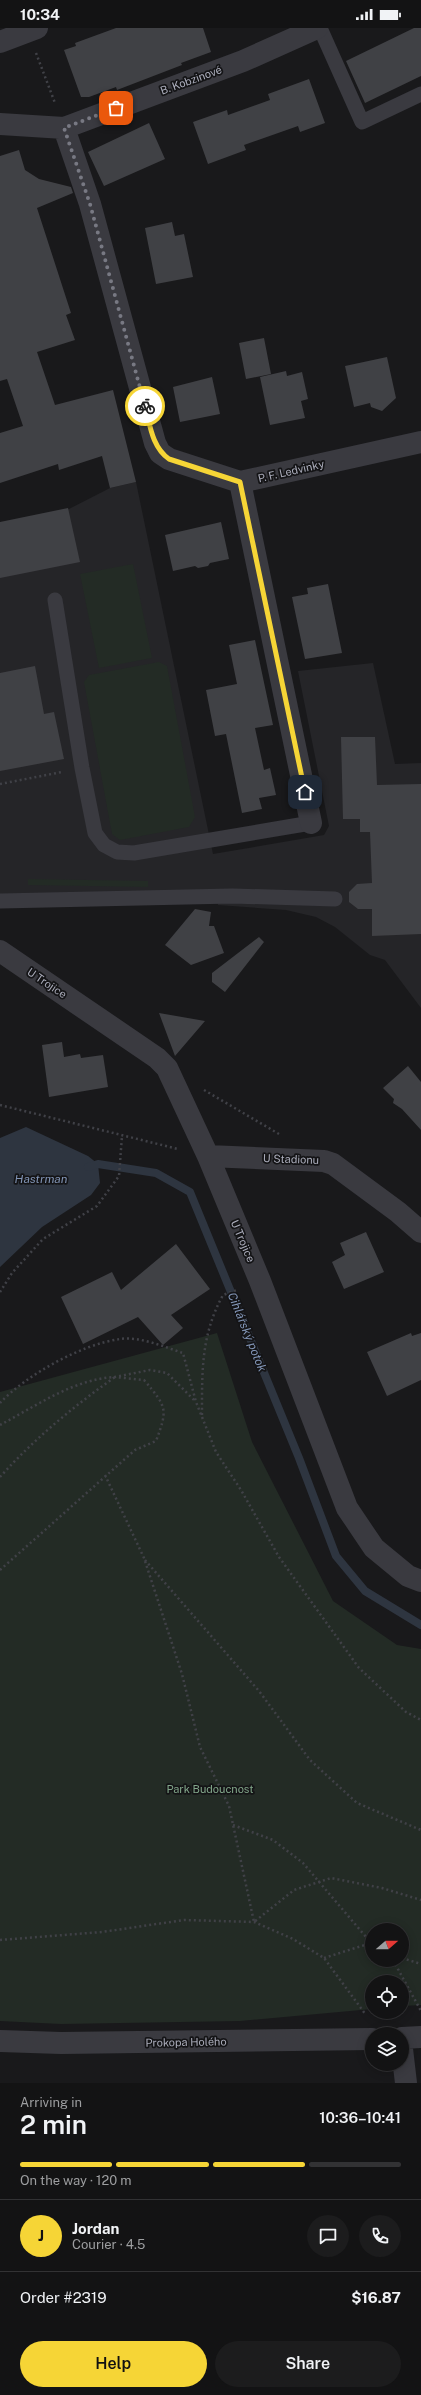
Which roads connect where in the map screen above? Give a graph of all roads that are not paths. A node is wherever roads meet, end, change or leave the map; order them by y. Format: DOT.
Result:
graph roads {
  1 [pos="319,28"];
  2 [pos="33,30"];
  3 [pos="0,42"];
  4 [pos="421,94"];
  5 [pos="0,124"];
  6 [pos="64,128"];
  7 [pos="421,442"];
  8 [pos="240,482"];
  9 [pos="55,600"];
  10 [pos="311,823"];
  11 [pos="335,898"];
  12 [pos="0,901"];
  13 [pos="0,951"];
  14 [pos="208,1156"];
  15 [pos="421,1232"];
  16 [pos="421,1581"];
  17 [pos="365,2029"];
  18 [pos="421,2037"];
  19 [pos="409,2038"];
  20 [pos="0,2041"];
  21 [pos="405,2071"];
  22 [pos="406,2083"];
  1 -- 4 [label="lane"];
  1 -- 6 [label="street, B. Kobzinové"];
  2 -- 3 [label="street"];
  5 -- 6 [label="street"];
  6 -- 8 [label="street"];
  7 -- 8 [label="street, P. F. Ledvinky"];
  8 -- 10 [label="street"];
  9 -- 10 [label="lane"];
  11 -- 12 [label="lane"];
  13 -- 14 [label="street, U Trojice"];
  14 -- 15 [label="street, U Stadionu"];
  14 -- 16 [label="street, U Trojice"];
  17 -- 20 [label="street, Prokopa Holého"];
  18 -- 19 [label="street"];
  21 -- 22 [label="street"];
}
